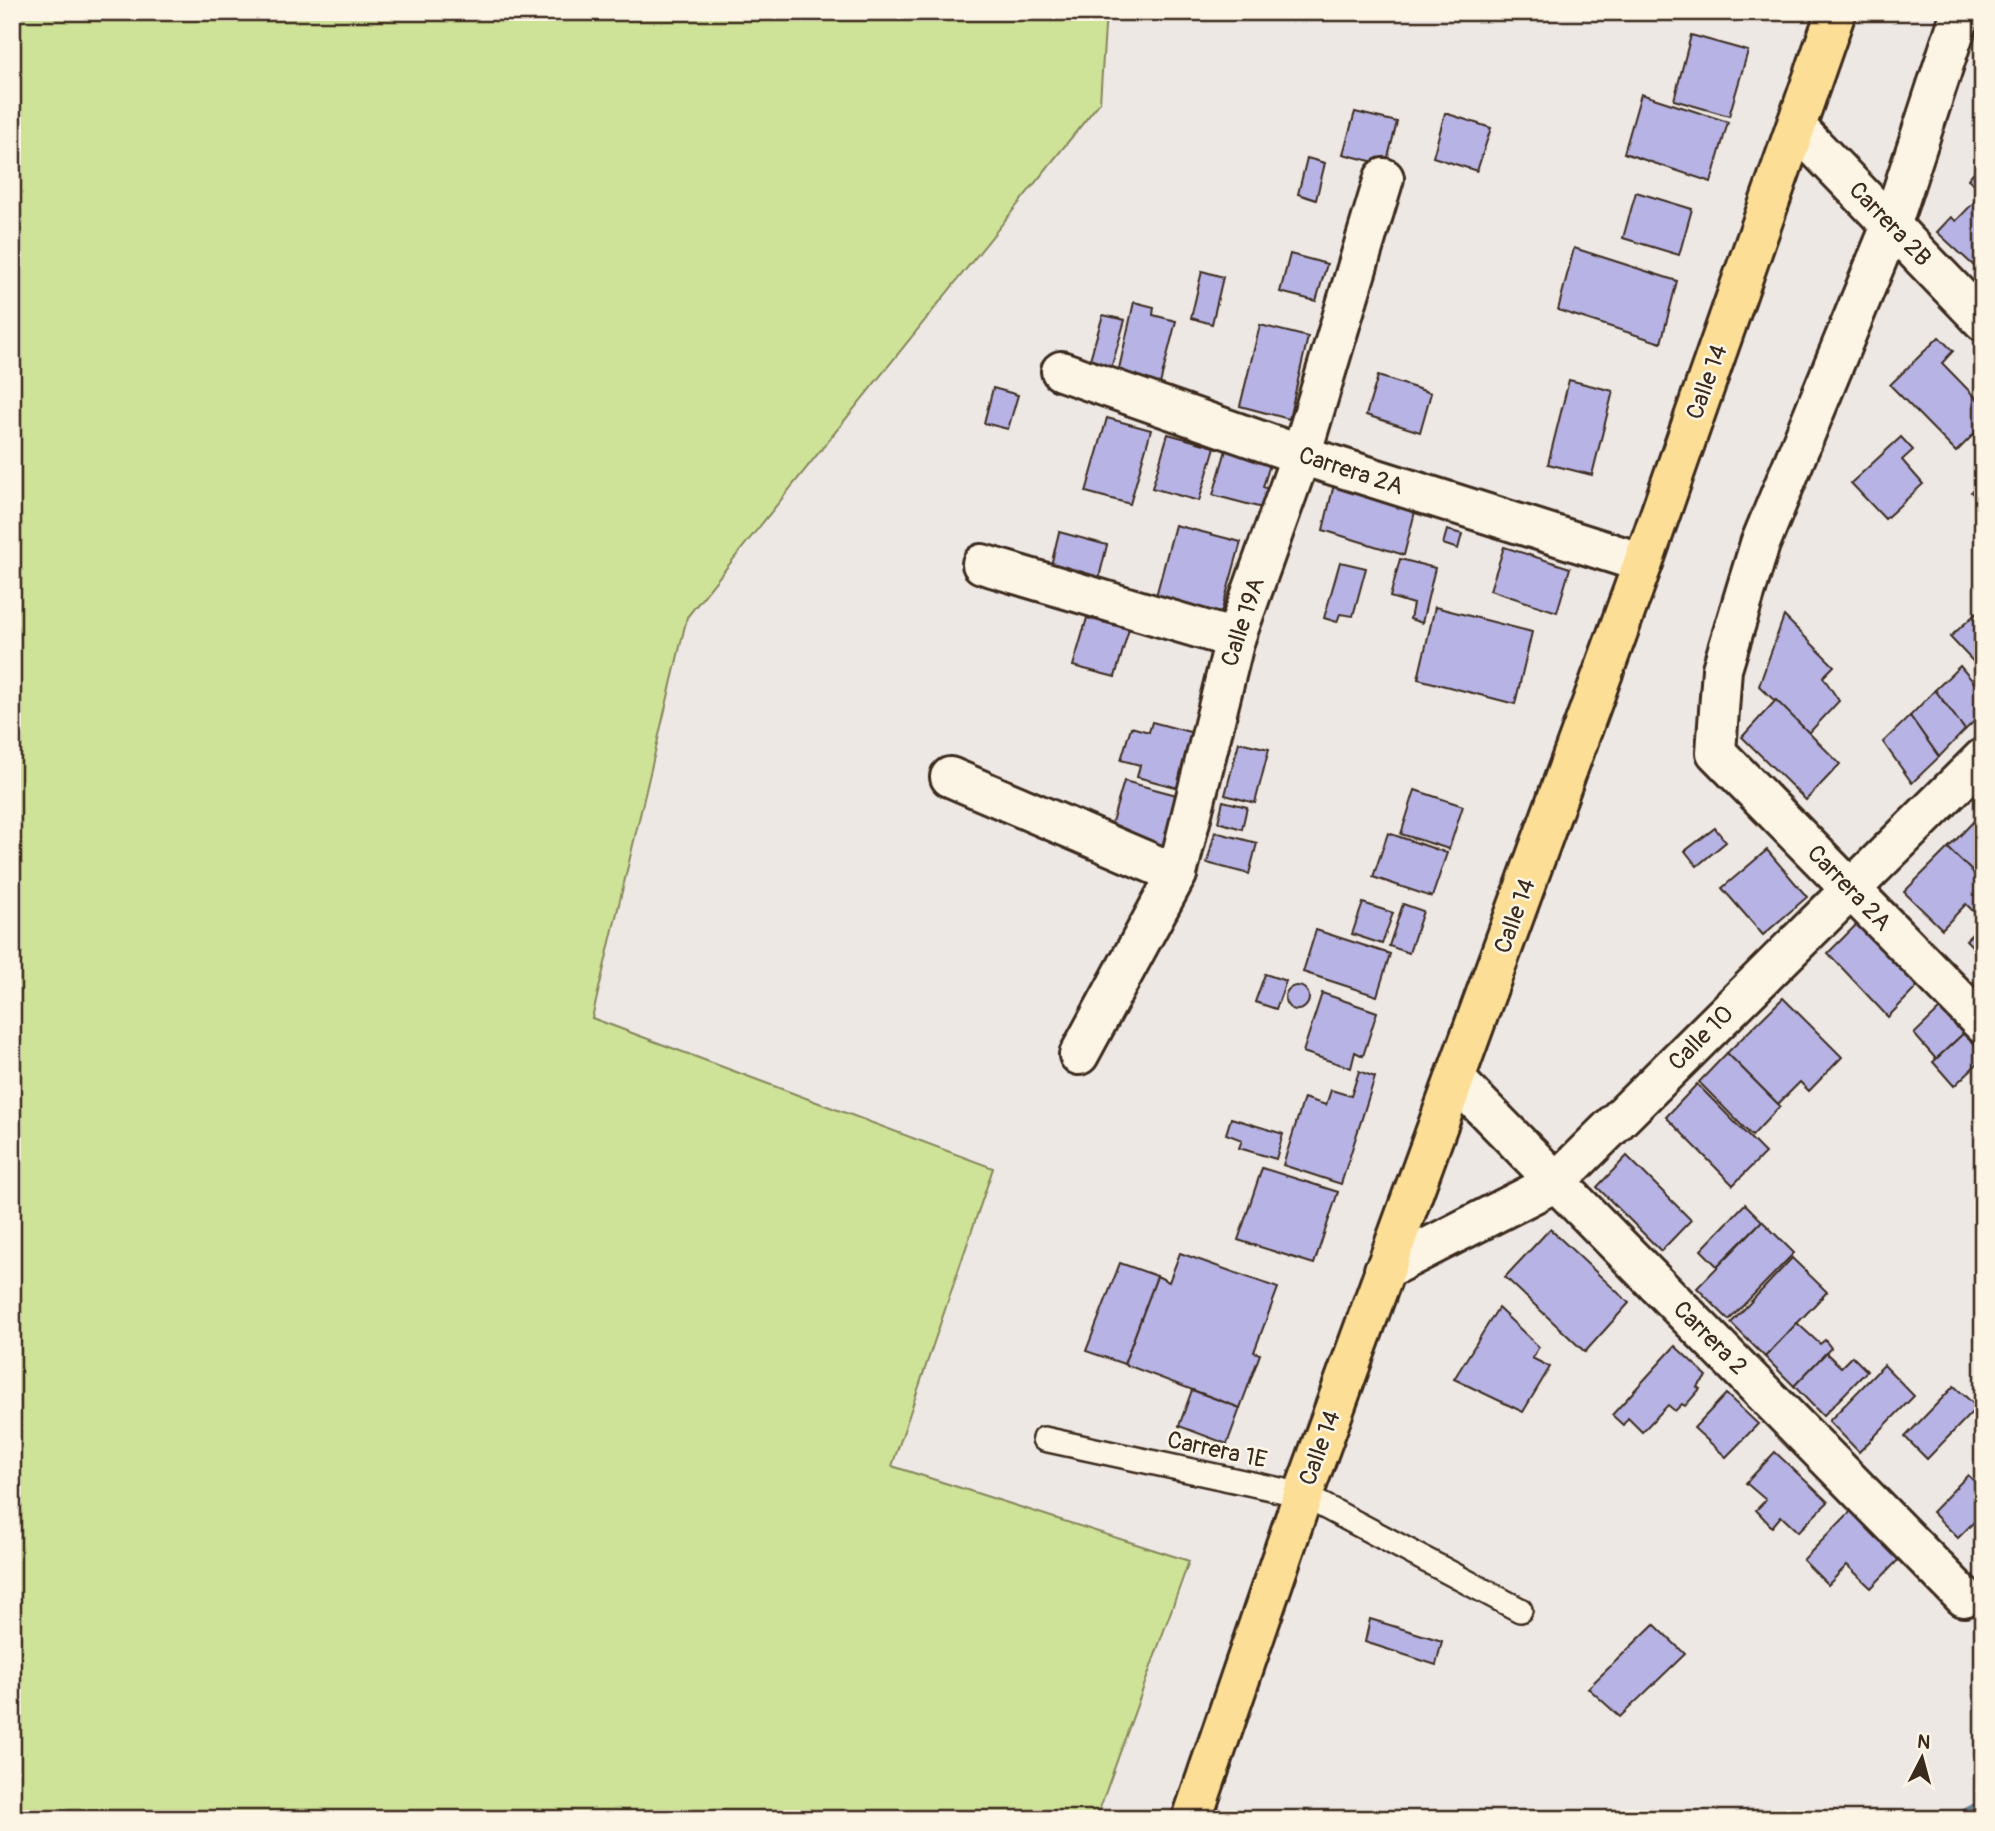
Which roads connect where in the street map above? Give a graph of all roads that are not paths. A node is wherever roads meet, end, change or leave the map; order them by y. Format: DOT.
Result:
graph roads {
  1 [pos="1836,12"];
  2 [pos="1961,12"];
  3 [pos="1797,128"];
  4 [pos="1384,178"];
  5 [pos="1891,226"];
  6 [pos="1983,321"];
  7 [pos="1061,371"];
  8 [pos="1301,455"];
  9 [pos="1643,563"];
  10 [pos="982,564"];
  11 [pos="1235,639"];
  12 [pos="1983,758"];
  13 [pos="950,777"];
  14 [pos="1177,874"];
  15 [pos="1850,890"];
  16 [pos="1983,1024"];
  17 [pos="1079,1055"];
  18 [pos="1456,1080"];
  19 [pos="1556,1182"];
  20 [pos="1384,1270"];
  21 [pos="1044,1439"];
  22 [pos="1303,1495"];
  23 [pos="1964,1597"];
  24 [pos="1520,1610"];
  25 [pos="1192,1819"];
  1 -- 3 [label="highway, Calle 14"];
  2 -- 5 [label="street"];
  3 -- 5 [label="street, Carrera 2B"];
  3 -- 9 [label="highway, Calle 14"];
  4 -- 8 [label="street, Calle 19A"];
  5 -- 6 [label="street, Carrera 2B"];
  5 -- 15 [label="street, Carrera 2A"];
  7 -- 8 [label="street, Carrera 2A"];
  8 -- 9 [label="street, Carrera 2A"];
  8 -- 11 [label="street, Calle 19A"];
  9 -- 18 [label="highway, Calle 14"];
  10 -- 11 [label="street"];
  11 -- 14 [label="street, Calle 19A"];
  12 -- 15 [label="street, Calle 10"];
  13 -- 14 [label="street"];
  14 -- 17 [label="street, Calle 19A"];
  15 -- 16 [label="street, Carrera 2A"];
  15 -- 19 [label="street, Calle 10"];
  18 -- 19 [label="street, Carrera 2"];
  18 -- 20 [label="highway, Calle 14"];
  19 -- 20 [label="street, Calle 10"];
  19 -- 23 [label="street, Carrera 2"];
  20 -- 22 [label="highway, Calle 14"];
  21 -- 22 [label="lane, Carrera 1E"];
  22 -- 24 [label="lane, Carrera 1E"];
  22 -- 25 [label="highway, Calle 14"];
}
